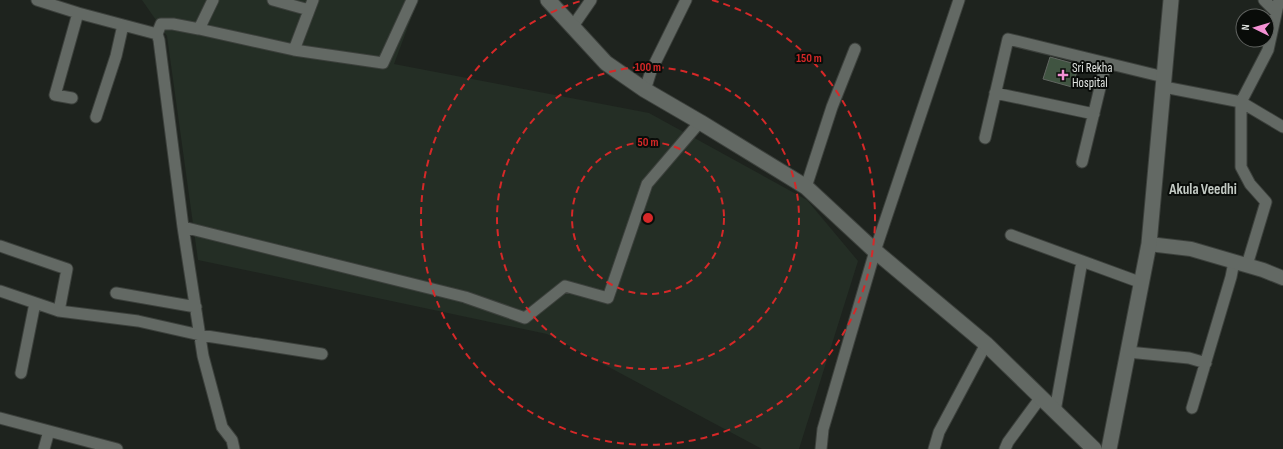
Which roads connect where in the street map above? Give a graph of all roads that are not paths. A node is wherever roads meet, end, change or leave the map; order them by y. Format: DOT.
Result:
graph roads {
  1 [pos="37,0"];
  2 [pos="213,0"];
  3 [pos="273,0"];
  4 [pos="412,0"];
  5 [pos="548,0"];
  6 [pos="591,0"];
  7 [pos="686,0"];
  8 [pos="958,0"];
  9 [pos="1171,0"];
  10 [pos="1264,0"];
  11 [pos="1279,0"];
  12 [pos="311,5"];
  13 [pos="1276,12"];
  14 [pos="78,13"];
  15 [pos="123,25"];
  16 [pos="573,26"];
  17 [pos="199,29"];
  18 [pos="157,34"];
  19 [pos="855,49"];
  20 [pos="294,50"];
  21 [pos="1106,63"];
  22 [pos="1164,82"];
  23 [pos="645,90"];
  24 [pos="995,93"];
  25 [pos="72,98"];
  26 [pos="1241,102"];
  27 [pos="1094,114"];
  28 [pos="96,117"];
  29 [pos="700,122"];
  30 [pos="1283,127"];
  31 [pos="986,138"];
  32 [pos="1082,162"];
  33 [pos="806,187"];
  34 [pos="183,227"];
  35 [pos="1011,235"];
  36 [pos="1149,244"];
  37 [pos="0,246"];
  38 [pos="875,251"];
  39 [pos="1082,261"];
  40 [pos="1241,264"];
  41 [pos="1283,278"];
  42 [pos="1142,283"];
  43 [pos="0,291"];
  44 [pos="116,293"];
  45 [pos="35,303"];
  46 [pos="196,307"];
  47 [pos="59,311"];
  48 [pos="200,335"];
  49 [pos="986,344"];
  50 [pos="1128,352"];
  51 [pos="322,354"];
  52 [pos="1206,363"];
  53 [pos="21,374"];
  54 [pos="1041,397"];
  55 [pos="1192,408"];
  56 [pos="1056,411"];
  57 [pos="0,418"];
  58 [pos="49,431"];
  59 [pos="44,449"];
  60 [pos="117,449"];
  61 [pos="234,449"];
  62 [pos="821,449"];
  63 [pos="934,449"];
  64 [pos="1005,449"];
  65 [pos="1094,449"];
  66 [pos="1109,449"];
  1 -- 14 [label="street"];
  2 -- 17 [label="street"];
  3 -- 12 [label="street"];
  4 -- 20 [label="street"];
  5 -- 16 [label="main road"];
  6 -- 16 [label="street"];
  7 -- 23 [label="street"];
  8 -- 38 [label="street"];
  9 -- 22 [label="main road"];
  10 -- 13 [label="street"];
  11 -- 13 [label="street"];
  12 -- 20 [label="street"];
  13 -- 26 [label="street"];
  14 -- 15 [label="street"];
  14 -- 25 [label="street"];
  15 -- 18 [label="street"];
  15 -- 28 [label="street"];
  16 -- 23 [label="main road"];
  17 -- 18 [label="street"];
  17 -- 20 [label="street"];
  18 -- 34 [label="street"];
  19 -- 33 [label="street"];
  21 -- 22 [label="street"];
  21 -- 24 [label="street"];
  21 -- 27 [label="street"];
  22 -- 26 [label="street"];
  22 -- 36 [label="main road"];
  23 -- 29 [label="main road"];
  24 -- 27 [label="street"];
  24 -- 31 [label="street"];
  26 -- 30 [label="street"];
  26 -- 40 [label="street"];
  27 -- 32 [label="street"];
  29 -- 33 [label="main road"];
  29 -- 34 [label="street"];
  33 -- 38 [label="main road"];
  34 -- 46 [label="street"];
  35 -- 39 [label="street"];
  36 -- 40 [label="street"];
  36 -- 42 [label="main road"];
  37 -- 47 [label="street"];
  38 -- 49 [label="main road"];
  38 -- 62 [label="street"];
  39 -- 42 [label="street"];
  39 -- 56 [label="street"];
  40 -- 41 [label="street"];
  40 -- 52 [label="street"];
  42 -- 50 [label="main road"];
  43 -- 45 [label="street"];
  44 -- 46 [label="street"];
  45 -- 47 [label="street"];
  45 -- 53 [label="street"];
  46 -- 48 [label="street"];
  47 -- 48 [label="street"];
  48 -- 51 [label="street"];
  48 -- 61 [label="street"];
  49 -- 54 [label="main road"];
  49 -- 63 [label="street"];
  50 -- 52 [label="street"];
  50 -- 66 [label="main road"];
  52 -- 55 [label="street"];
  54 -- 56 [label="main road"];
  54 -- 64 [label="street"];
  56 -- 65 [label="main road"];
  57 -- 58 [label="street"];
  58 -- 59 [label="street"];
  58 -- 60 [label="street"];
}
